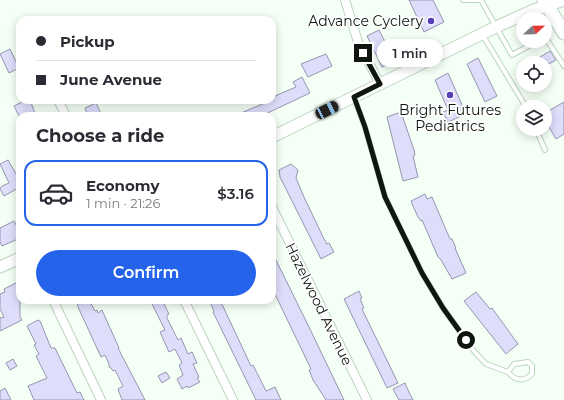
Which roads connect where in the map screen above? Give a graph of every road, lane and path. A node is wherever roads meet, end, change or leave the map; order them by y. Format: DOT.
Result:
graph roads {
  1 [pos="345,0"];
  2 [pos="464,0"];
  3 [pos="480,0"];
  4 [pos="564,0"];
  5 [pos="546,3"];
  6 [pos="496,27"];
  7 [pos="564,33"];
  8 [pos="481,34"];
  9 [pos="525,48"];
  10 [pos="552,48"];
  11 [pos="564,66"];
  12 [pos="380,84"];
  13 [pos="354,97"];
  14 [pos="522,100"];
  15 [pos="276,135"];
  16 [pos="539,136"];
  17 [pos="545,150"];
  18 [pos="276,215"];
  19 [pos="16,260"];
  20 [pos="0,267"];
  21 [pos="55,304"];
  22 [pos="186,304"];
  23 [pos="508,372"];
  24 [pos="101,400"];
  25 [pos="233,400"];
  26 [pos="367,400"];
  1 -- 12 [label="street"];
  2 -- 3 [label="lane"];
  3 -- 6 [label="lane"];
  4 -- 5 [label="street"];
  5 -- 6 [label="street"];
  5 -- 7 [label="main road"];
  6 -- 8 [label="street"];
  6 -- 9 [label="lane"];
  8 -- 12 [label="street"];
  8 -- 14 [label="lane"];
  10 -- 11 [label="lane"];
  12 -- 13 [label="street"];
  13 -- 15 [label="street"];
  13 -- 23 [label="lane"];
  16 -- 17 [label="lane"];
  18 -- 26 [label="street, Hazelwood Avenue"];
  19 -- 20 [label="street"];
  21 -- 24 [label="street"];
  22 -- 25 [label="street"];
  23 -- 23 [label="lane"];
}
